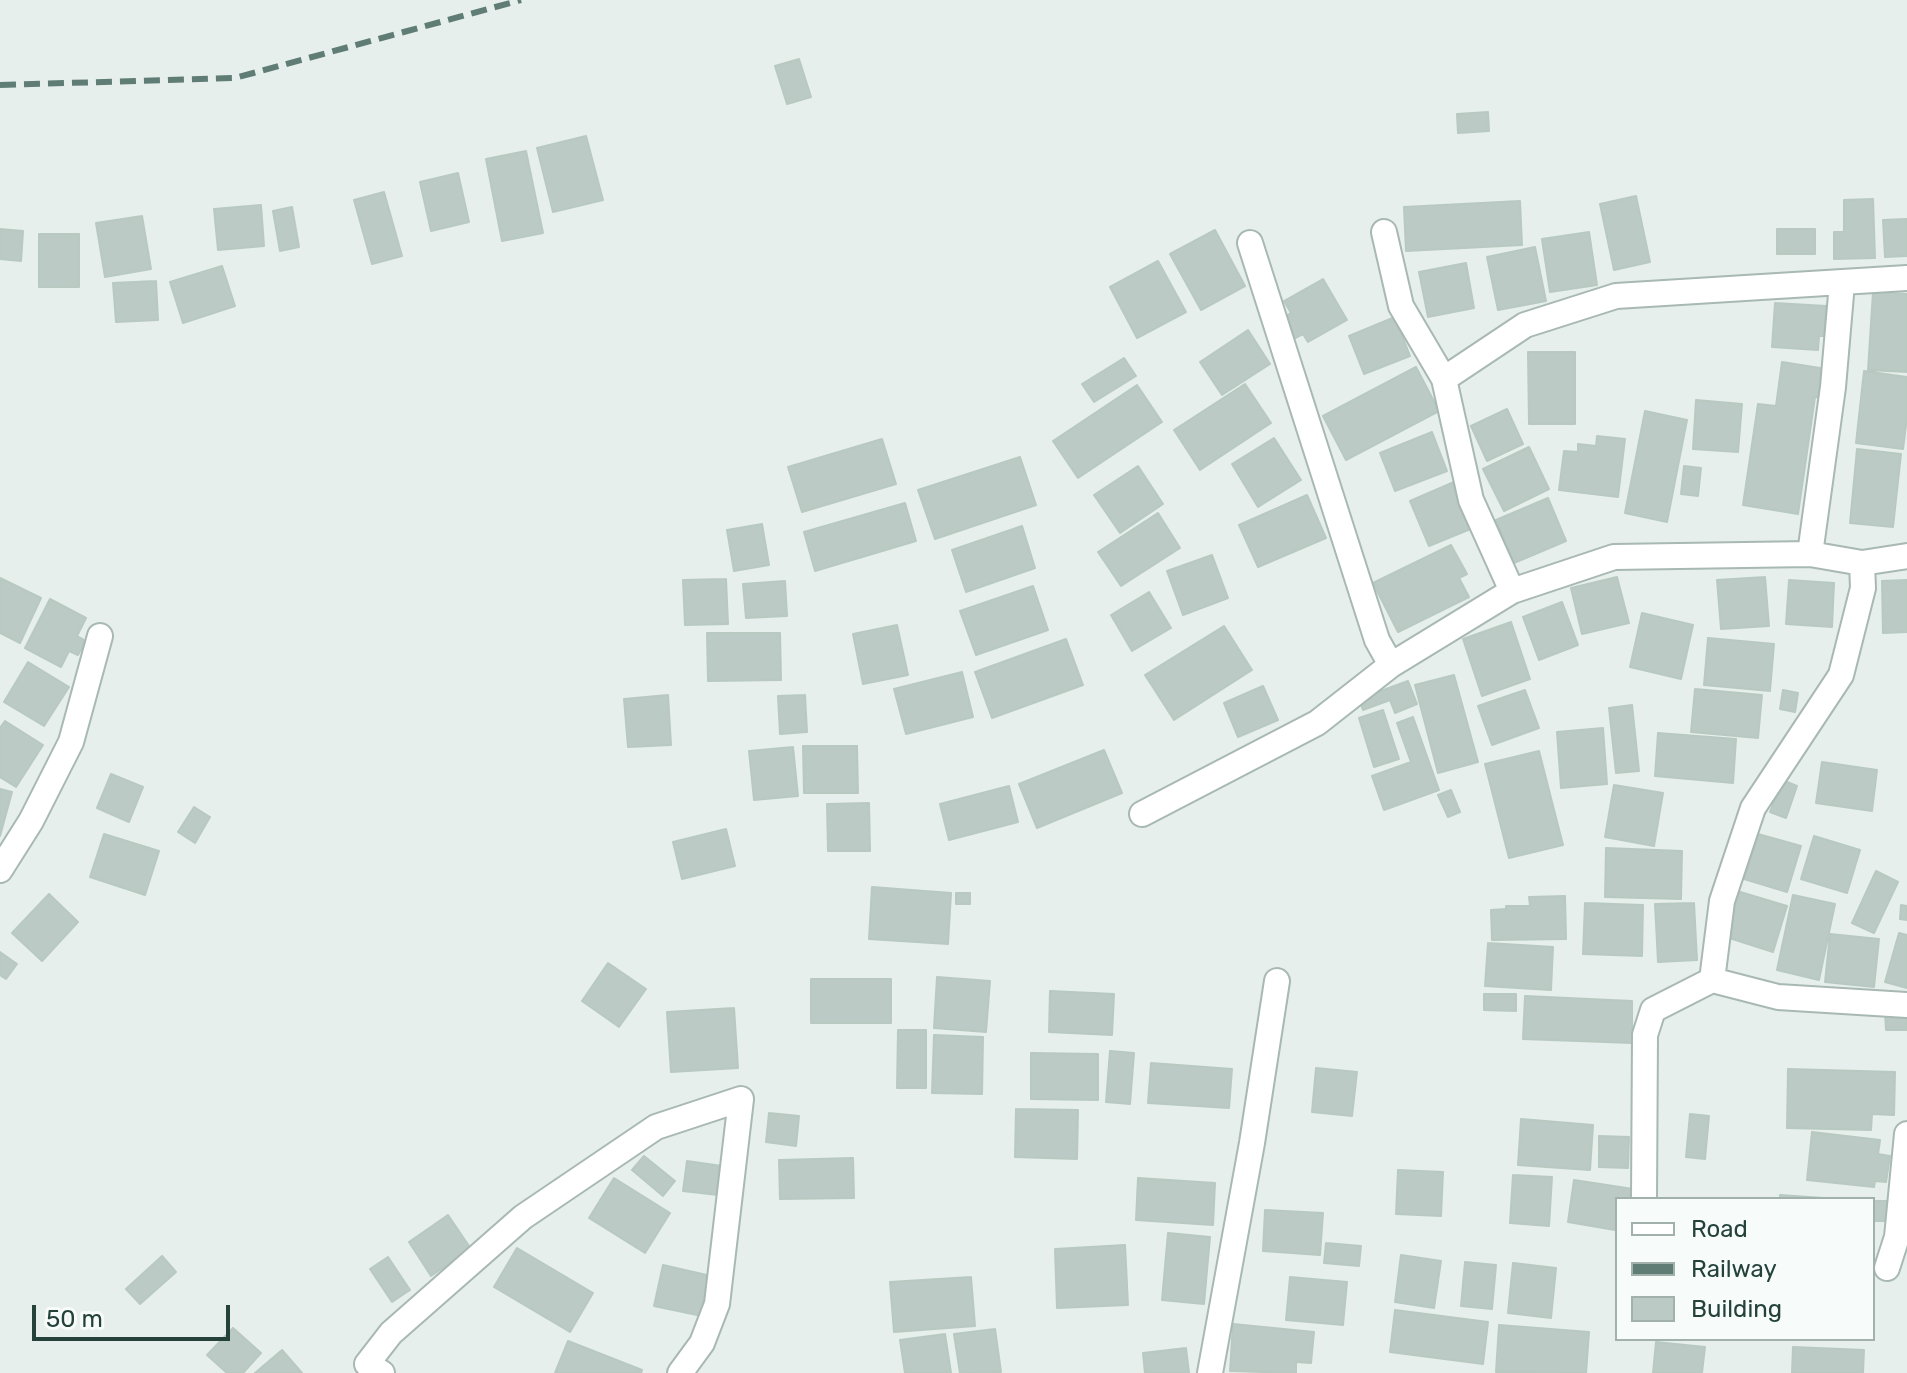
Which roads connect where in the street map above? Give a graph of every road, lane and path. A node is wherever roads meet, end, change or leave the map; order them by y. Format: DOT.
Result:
graph roads {
  1 [pos="1384,232"];
  2 [pos="1250,243"];
  3 [pos="1907,278"];
  4 [pos="1842,283"];
  5 [pos="1444,379"];
  6 [pos="1810,554"];
  7 [pos="1907,556"];
  8 [pos="1862,563"];
  9 [pos="1512,591"];
  10 [pos="100,636"];
  11 [pos="1391,665"];
  12 [pos="1142,814"];
  13 [pos="0,870"];
  14 [pos="1712,980"];
  15 [pos="1277,981"];
  16 [pos="1907,1005"];
  17 [pos="1907,1134"];
  18 [pos="1644,1197"];
  19 [pos="1889,1267"];
  20 [pos="382,1373"];
  21 [pos="680,1373"];
  22 [pos="1210,1373"];
  1 -- 5 [label="street"];
  2 -- 11 [label="street"];
  3 -- 4 [label="street"];
  4 -- 5 [label="street"];
  4 -- 6 [label="street"];
  5 -- 9 [label="street"];
  6 -- 8 [label="street"];
  6 -- 9 [label="street"];
  7 -- 8 [label="street"];
  8 -- 14 [label="street"];
  9 -- 11 [label="street"];
  10 -- 13 [label="street"];
  11 -- 12 [label="street"];
  14 -- 16 [label="street"];
  14 -- 18 [label="street"];
  15 -- 22 [label="street"];
  17 -- 19 [label="street"];
  20 -- 21 [label="street"];
}
